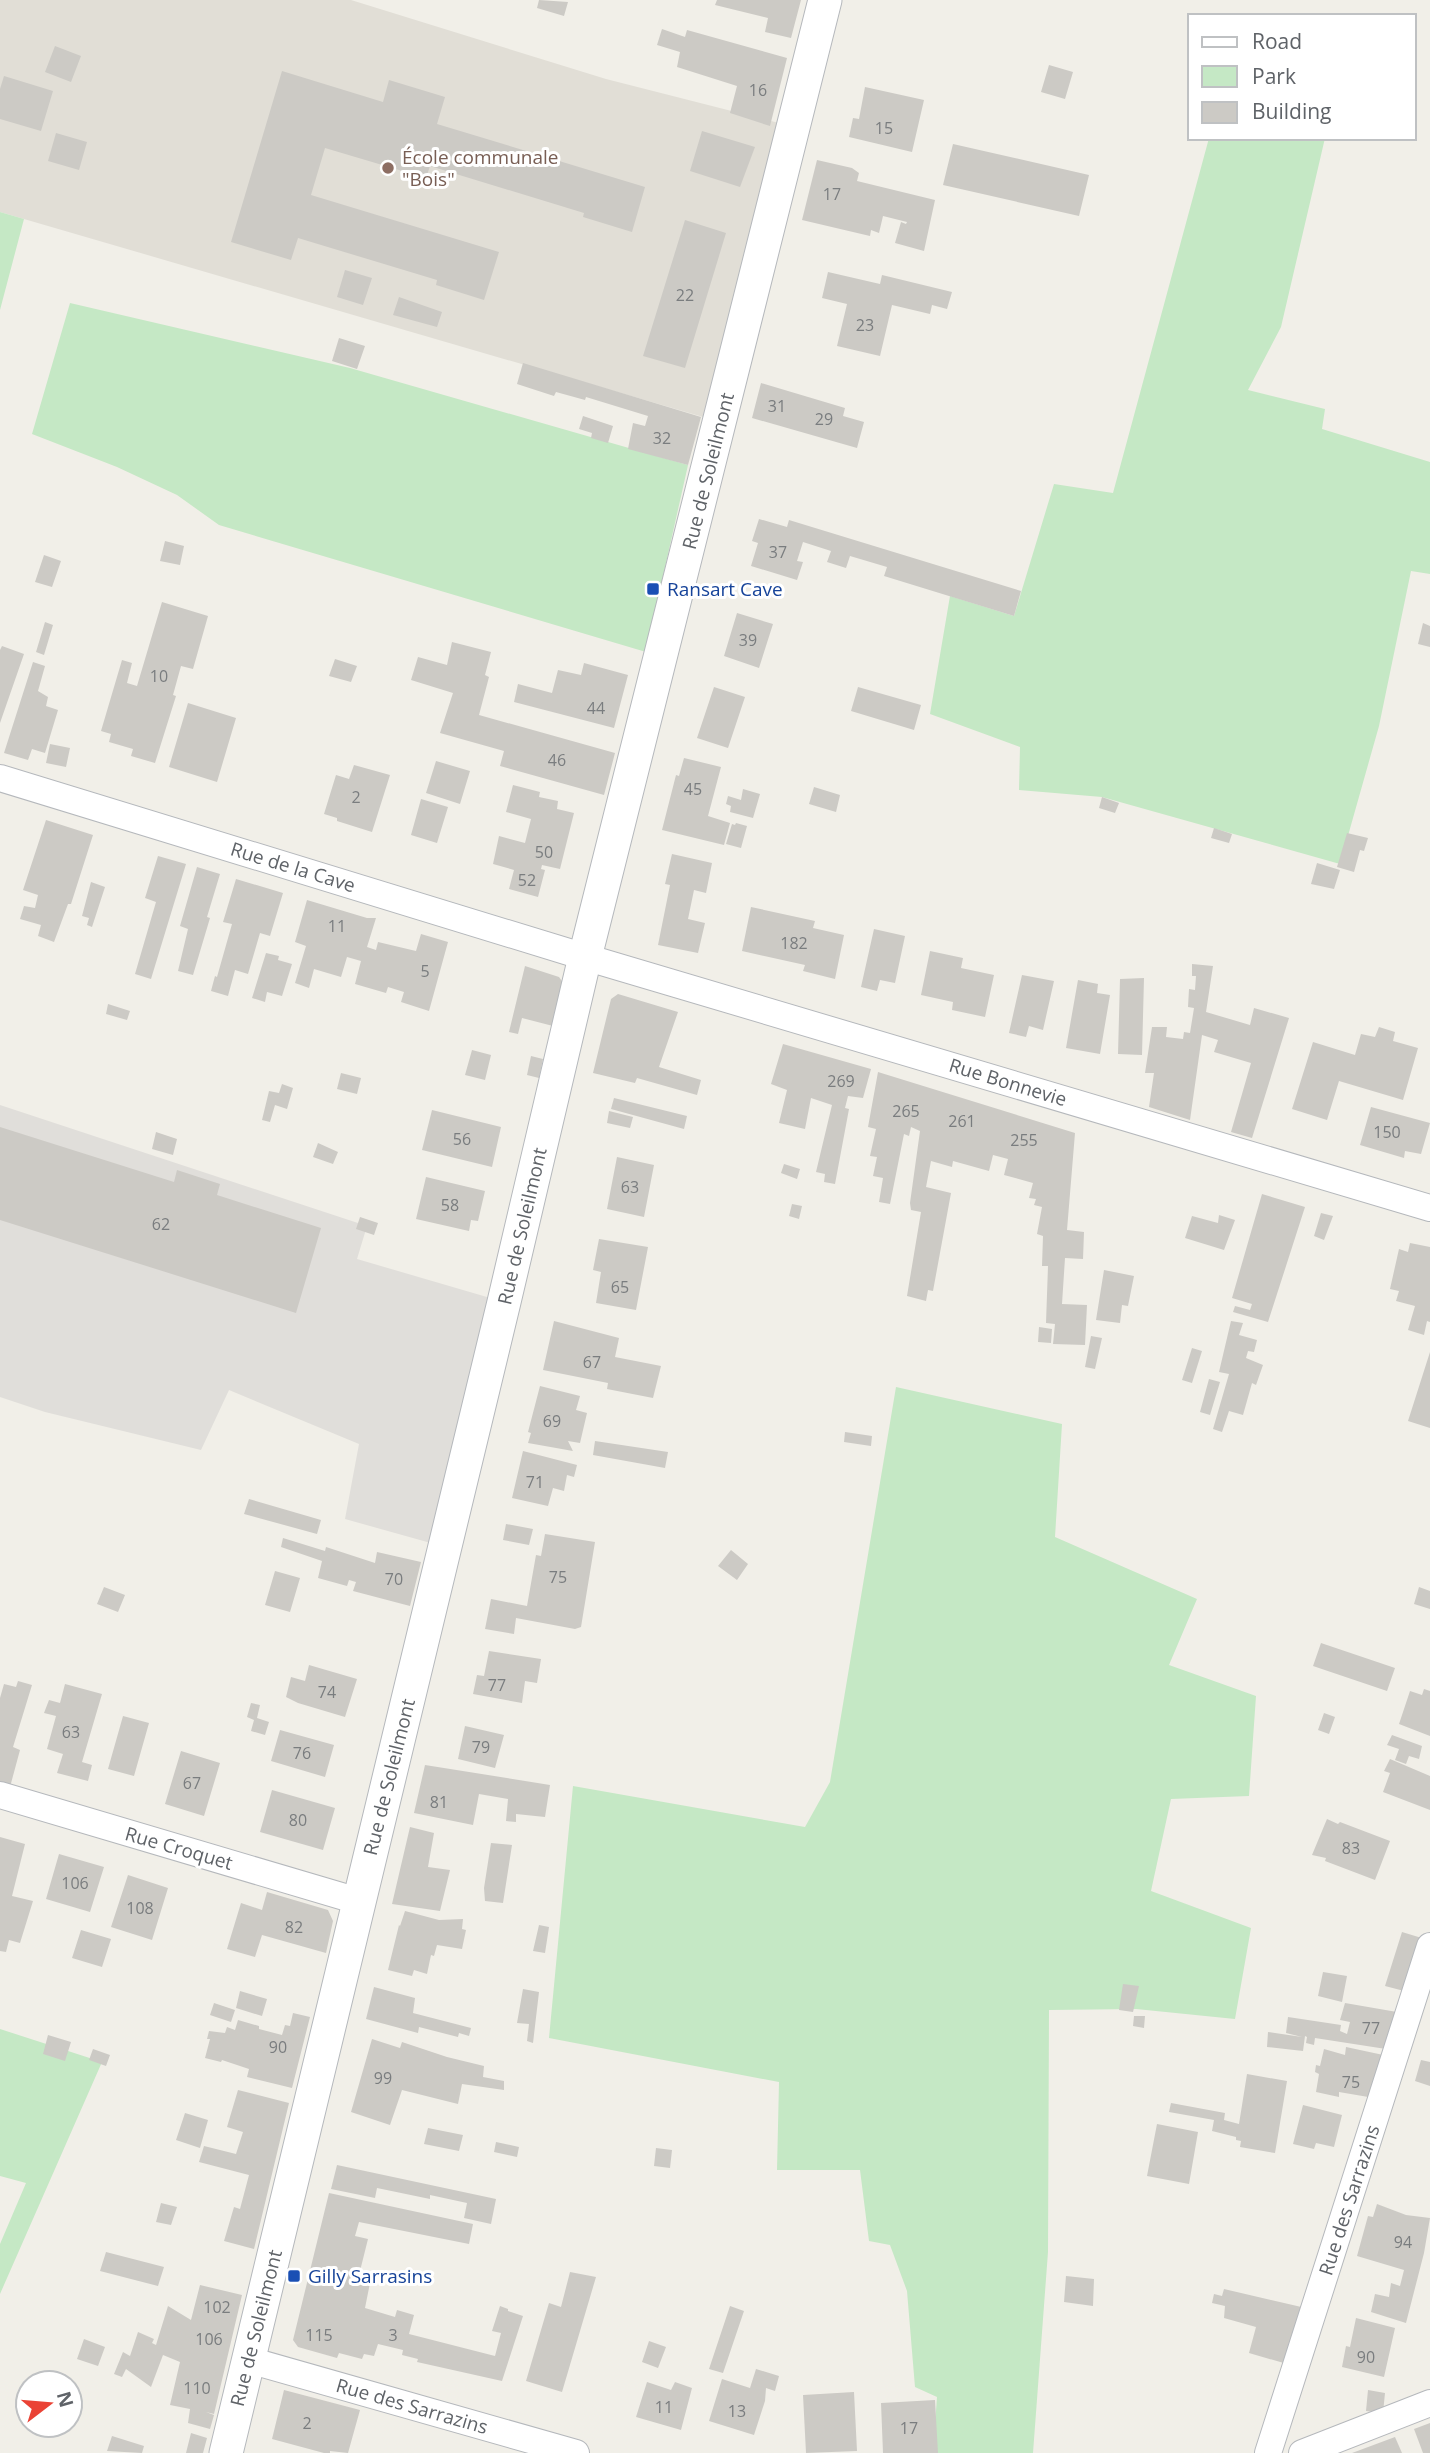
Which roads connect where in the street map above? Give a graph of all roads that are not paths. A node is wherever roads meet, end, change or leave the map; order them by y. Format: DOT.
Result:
graph roads {
  1 [pos="825,0"];
  2 [pos="0,778"];
  3 [pos="585,957"];
  4 [pos="1430,1208"];
  5 [pos="0,1795"];
  6 [pos="358,1901"];
  7 [pos="1430,1946"];
  8 [pos="249,2360"];
  9 [pos="1430,2403"];
  10 [pos="226,2453"];
  11 [pos="576,2453"];
  12 [pos="1268,2453"];
  13 [pos="1302,2453"];
  1 -- 3 [label="street, Rue de Soleilmont"];
  2 -- 3 [label="street, Rue de la Cave"];
  3 -- 4 [label="street, Rue Bonnevie"];
  3 -- 6 [label="street, Rue de Soleilmont"];
  5 -- 6 [label="street, Rue Croquet"];
  6 -- 8 [label="street, Rue de Soleilmont"];
  7 -- 12 [label="street, Rue des Sarrazins"];
  8 -- 10 [label="street, Rue de Soleilmont"];
  8 -- 11 [label="street, Rue des Sarrazins"];
  9 -- 13 [label="street"];
}
